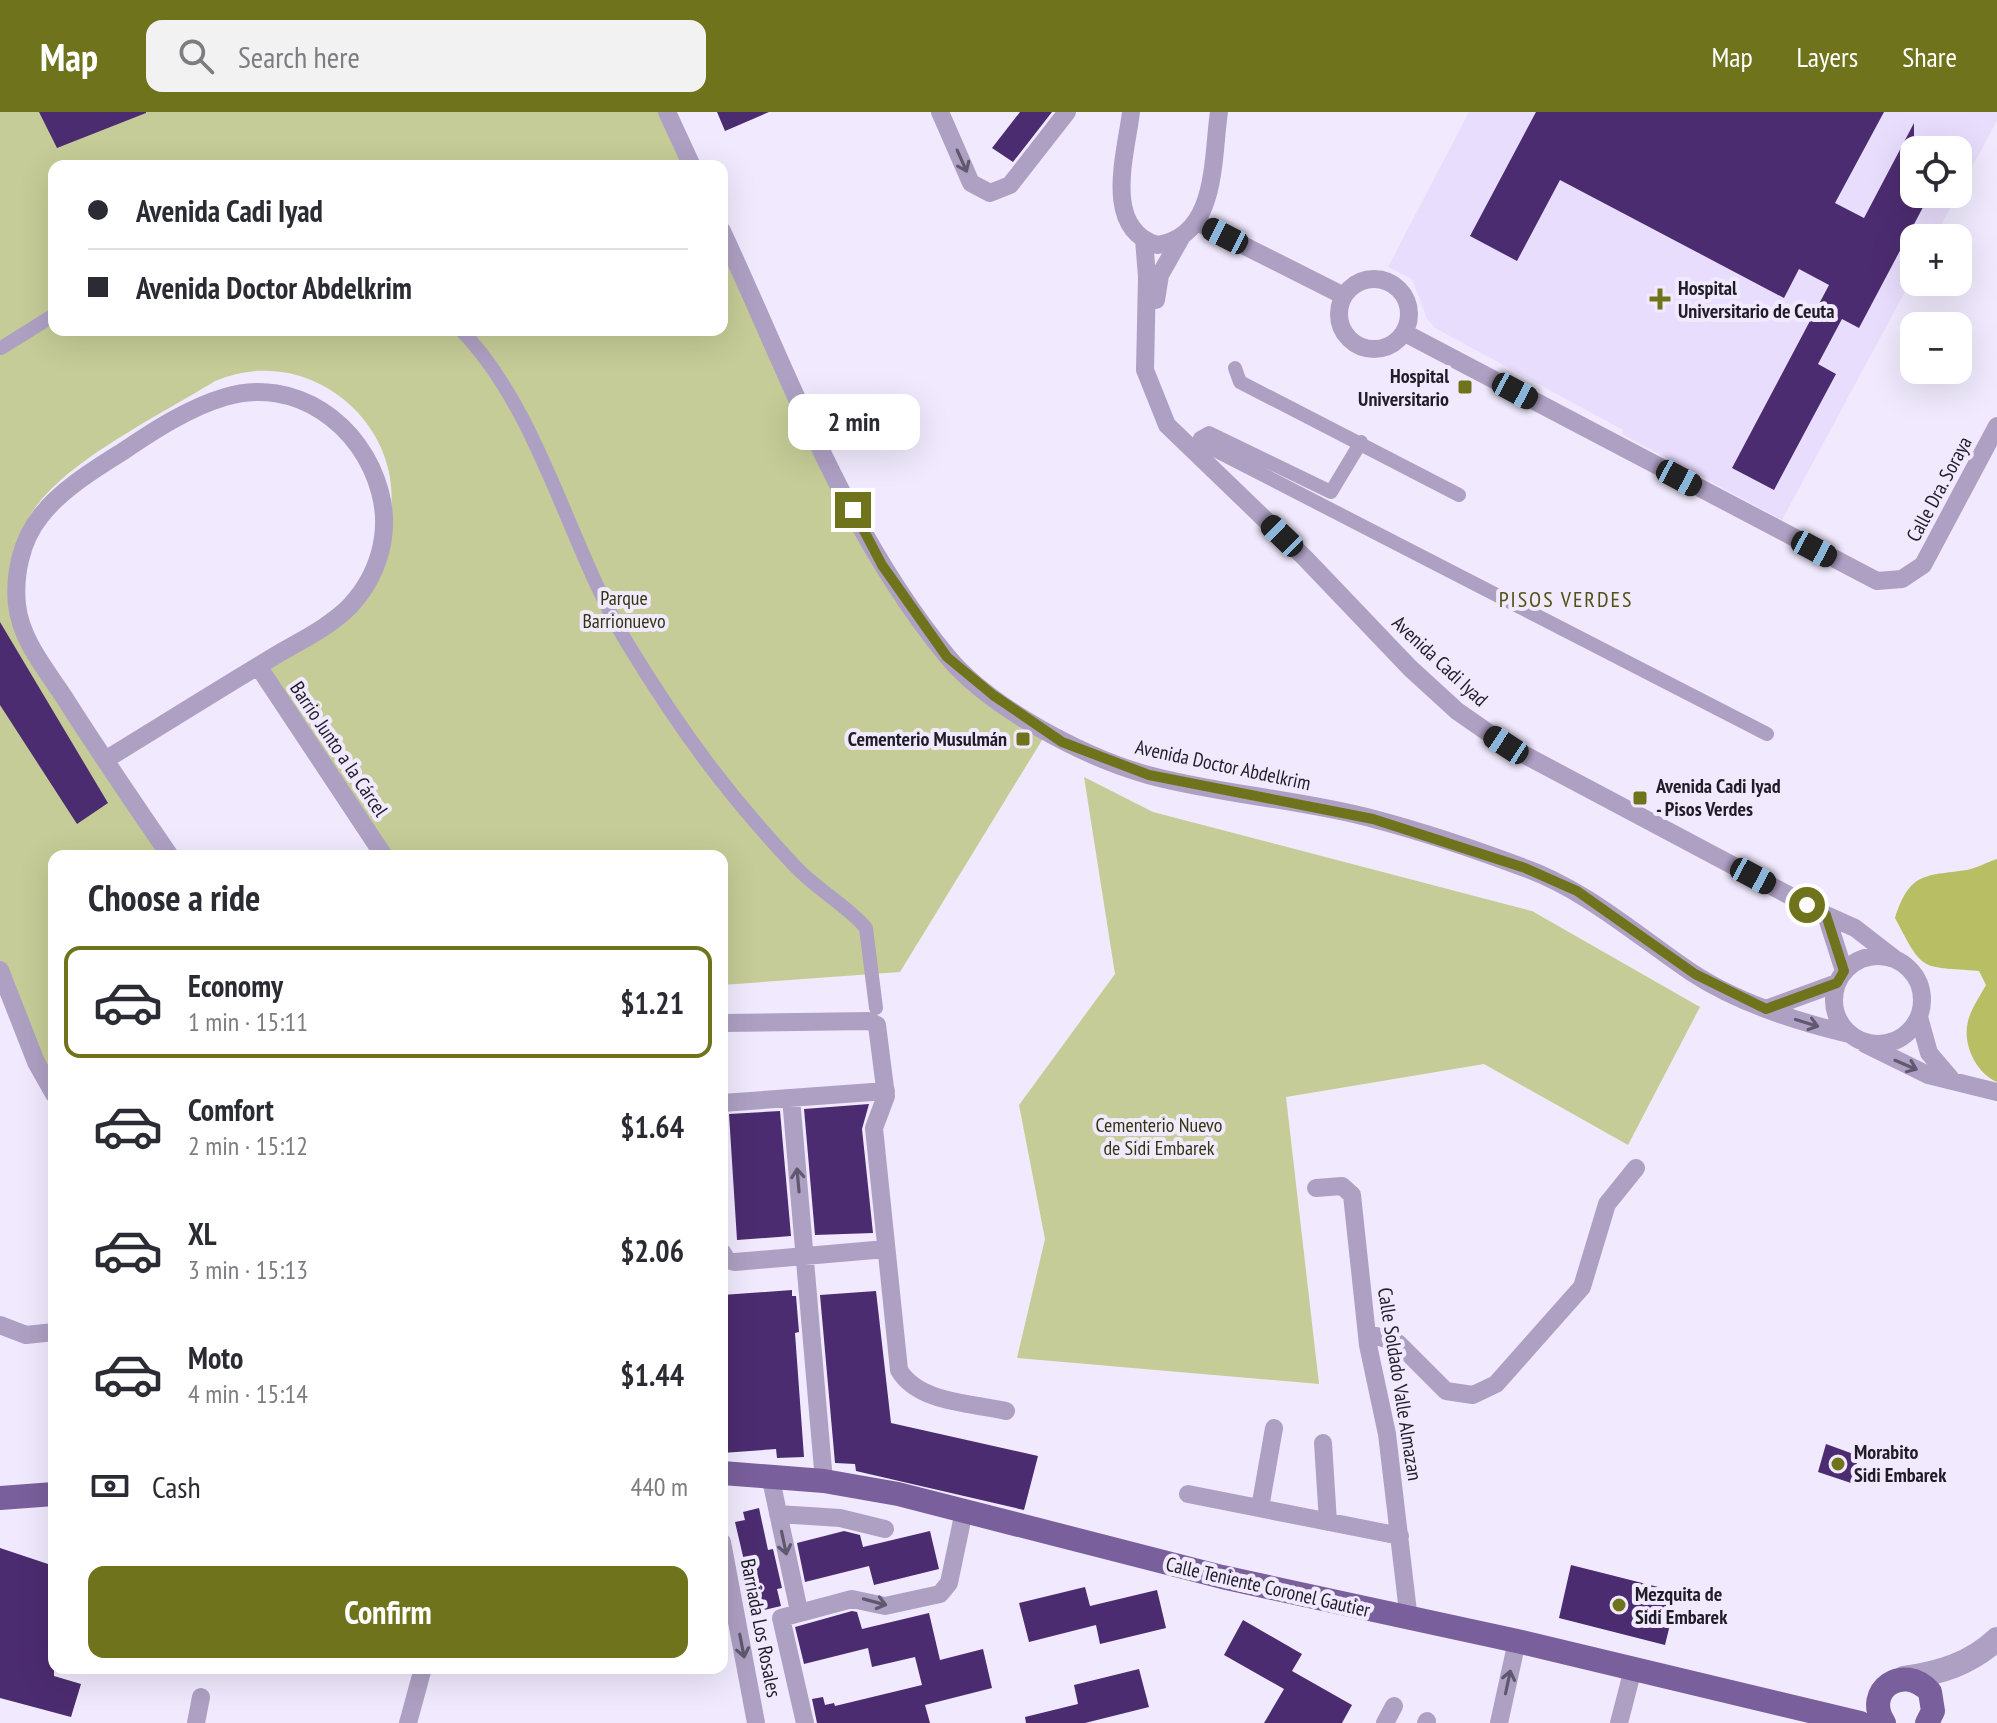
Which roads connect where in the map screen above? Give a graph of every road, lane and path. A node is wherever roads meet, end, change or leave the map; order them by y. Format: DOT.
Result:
graph roads {
  1 [pos="667,112"];
  2 [pos="940,112"];
  3 [pos="1067,112"];
  4 [pos="1131,112"];
  5 [pos="1219,112"];
  6 [pos="689,160"];
  7 [pos="1197,222"];
  8 [pos="1182,236"];
  9 [pos="1144,239"];
  10 [pos="728,244"];
  11 [pos="1344,296"];
  12 [pos="48,319"];
  13 [pos="1405,333"];
  14 [pos="466,336"];
  15 [pos="1,348"];
  16 [pos="1235,368"];
  17 [pos="1145,370"];
  18 [pos="1997,426"];
  19 [pos="1361,442"];
  20 [pos="1990,458"];
  21 [pos="1459,495"];
  22 [pos="258,666"];
  23 [pos="1767,734"];
  24 [pos="105,760"];
  25 [pos="166,850"];
  26 [pos="380,850"];
  27 [pos="1826,915"];
  28 [pos="1895,959"];
  29 [pos="0,970"];
  30 [pos="1841,977"];
  31 [pos="876,1008"];
  32 [pos="1766,1009"];
  33 [pos="1919,1017"];
  34 [pos="728,1023"];
  35 [pos="1855,1037"];
  36 [pos="1954,1082"];
  37 [pos="48,1083"];
  38 [pos="886,1091"];
  39 [pos="1997,1092"];
  40 [pos="791,1098"];
  41 [pos="728,1103"];
  42 [pos="1636,1168"];
  43 [pos="1316,1188"];
  44 [pos="886,1249"];
  45 [pos="805,1258"];
  46 [pos="728,1260"];
  47 [pos="0,1325"];
  48 [pos="48,1333"];
  49 [pos="1367,1333"];
  50 [pos="1006,1411"];
  51 [pos="1274,1428"];
  52 [pos="1323,1443"];
  53 [pos="728,1473"];
  54 [pos="770,1475"];
  55 [pos="824,1481"];
  56 [pos="48,1494"];
  57 [pos="1188,1494"];
  58 [pos="0,1498"];
  59 [pos="1260,1508"];
  60 [pos="964,1511"];
  61 [pos="778,1514"];
  62 [pos="1328,1522"];
  63 [pos="885,1529"];
  64 [pos="1400,1536"];
  65 [pos="728,1574"];
  66 [pos="799,1611"];
  67 [pos="1409,1620"];
  68 [pos="1997,1639"];
  69 [pos="1517,1641"];
  70 [pos="1965,1662"];
  71 [pos="1633,1669"];
  72 [pos="421,1674"];
  73 [pos="1904,1678"];
  74 [pos="1879,1696"];
  75 [pos="201,1697"];
  76 [pos="1394,1706"];
  77 [pos="1813,1713"];
  78 [pos="1934,1714"];
  79 [pos="196,1723"];
  80 [pos="408,1723"];
  81 [pos="756,1723"];
  82 [pos="805,1723"];
  83 [pos="1385,1723"];
  84 [pos="1499,1723"];
  85 [pos="1619,1723"];
  86 [pos="1860,1723"];
  87 [pos="1884,1723"];
  1 -- 6 [label="street"];
  2 -- 3 [label="street, one-way"];
  4 -- 9 [label="street"];
  5 -- 7 [label="street"];
  7 -- 8 [label="street"];
  7 -- 11 [label="street"];
  8 -- 9 [label="street"];
  8 -- 17 [label="street"];
  9 -- 17 [label="street, Avenida Cadi Iyad"];
  10 -- 32 [label="street, Avenida Doctor Abdelkrim"];
  11 -- 13 [label="street"];
  11 -- 13 [label="street"];
  12 -- 15 [label="street"];
  13 -- 20 [label="street, Calle Dra. Soraya"];
  14 -- 31 [label="street"];
  16 -- 19 [label="street"];
  17 -- 27 [label="street, Avenida Cadi Iyad"];
  18 -- 20 [label="street, Calle Dra. Soraya"];
  19 -- 21 [label="street"];
  19 -- 23 [label="street"];
  22 -- 24 [label="street"];
  22 -- 24 [label="street"];
  22 -- 26 [label="street, Barrio Junto a la Cárcel"];
  24 -- 25 [label="street"];
  27 -- 28 [label="street, Avenida Cadi Iyad"];
  27 -- 30 [label="street"];
  28 -- 30 [label="street"];
  28 -- 33 [label="street"];
  29 -- 37 [label="street"];
  30 -- 32 [label="street"];
  30 -- 35 [label="street"];
  32 -- 35 [label="street, Avenida Doctor Abdelkrim, one-way"];
  33 -- 35 [label="street"];
  33 -- 36 [label="street"];
  34 -- 38 [label="street"];
  35 -- 36 [label="street, Avenida Doctor Abdelkrim, one-way"];
  36 -- 39 [label="street, Avenida Doctor Abdelkrim"];
  38 -- 40 [label="street"];
  38 -- 44 [label="street"];
  40 -- 41 [label="street"];
  45 -- 40 [label="street, one-way"];
  42 -- 49 [label="street"];
  43 -- 49 [label="street, Calle Soldado Valle Almazan"];
  44 -- 45 [label="street"];
  44 -- 50 [label="street"];
  45 -- 46 [label="street"];
  45 -- 55 [label="street"];
  47 -- 48 [label="street"];
  49 -- 64 [label="street, Calle Soldado Valle Almazan"];
  51 -- 59 [label="street"];
  52 -- 62 [label="street"];
  53 -- 54 [label="main road, Calle Teniente Coronel Gautier"];
  54 -- 55 [label="main road, Calle Teniente Coronel Gautier"];
  54 -- 61 [label="street"];
  55 -- 60 [label="main road, Calle Teniente Coronel Gautier"];
  56 -- 58 [label="main road"];
  57 -- 59 [label="street"];
  59 -- 62 [label="street"];
  66 -- 60 [label="street, one-way"];
  60 -- 67 [label="main road, Calle Teniente Coronel Gautier"];
  61 -- 63 [label="street"];
  61 -- 66 [label="street, one-way"];
  62 -- 64 [label="street"];
  64 -- 67 [label="street, Calle Soldado Valle Almazan"];
  65 -- 81 [label="street, Barriada Los Rosales, one-way"];
  66 -- 82 [label="street"];
  67 -- 69 [label="main road, Calle Teniente Coronel Gautier"];
  68 -- 70 [label="street"];
  69 -- 71 [label="main road, Calle Teniente Coronel Gautier"];
  84 -- 69 [label="street, one-way"];
  70 -- 73 [label="street"];
  70 -- 78 [label="street"];
  71 -- 77 [label="main road, Calle Teniente Coronel Gautier"];
  71 -- 85 [label="street"];
  72 -- 80 [label="street"];
  73 -- 74 [label="main road, Calle Teniente Coronel Gautier"];
  73 -- 78 [label="main road"];
  74 -- 77 [label="main road, Calle Teniente Coronel Gautier"];
  74 -- 87 [label="main road"];
  75 -- 79 [label="street"];
  76 -- 83 [label="street"];
  77 -- 86 [label="main road, Calle Teniente Coronel Gautier"];
}
